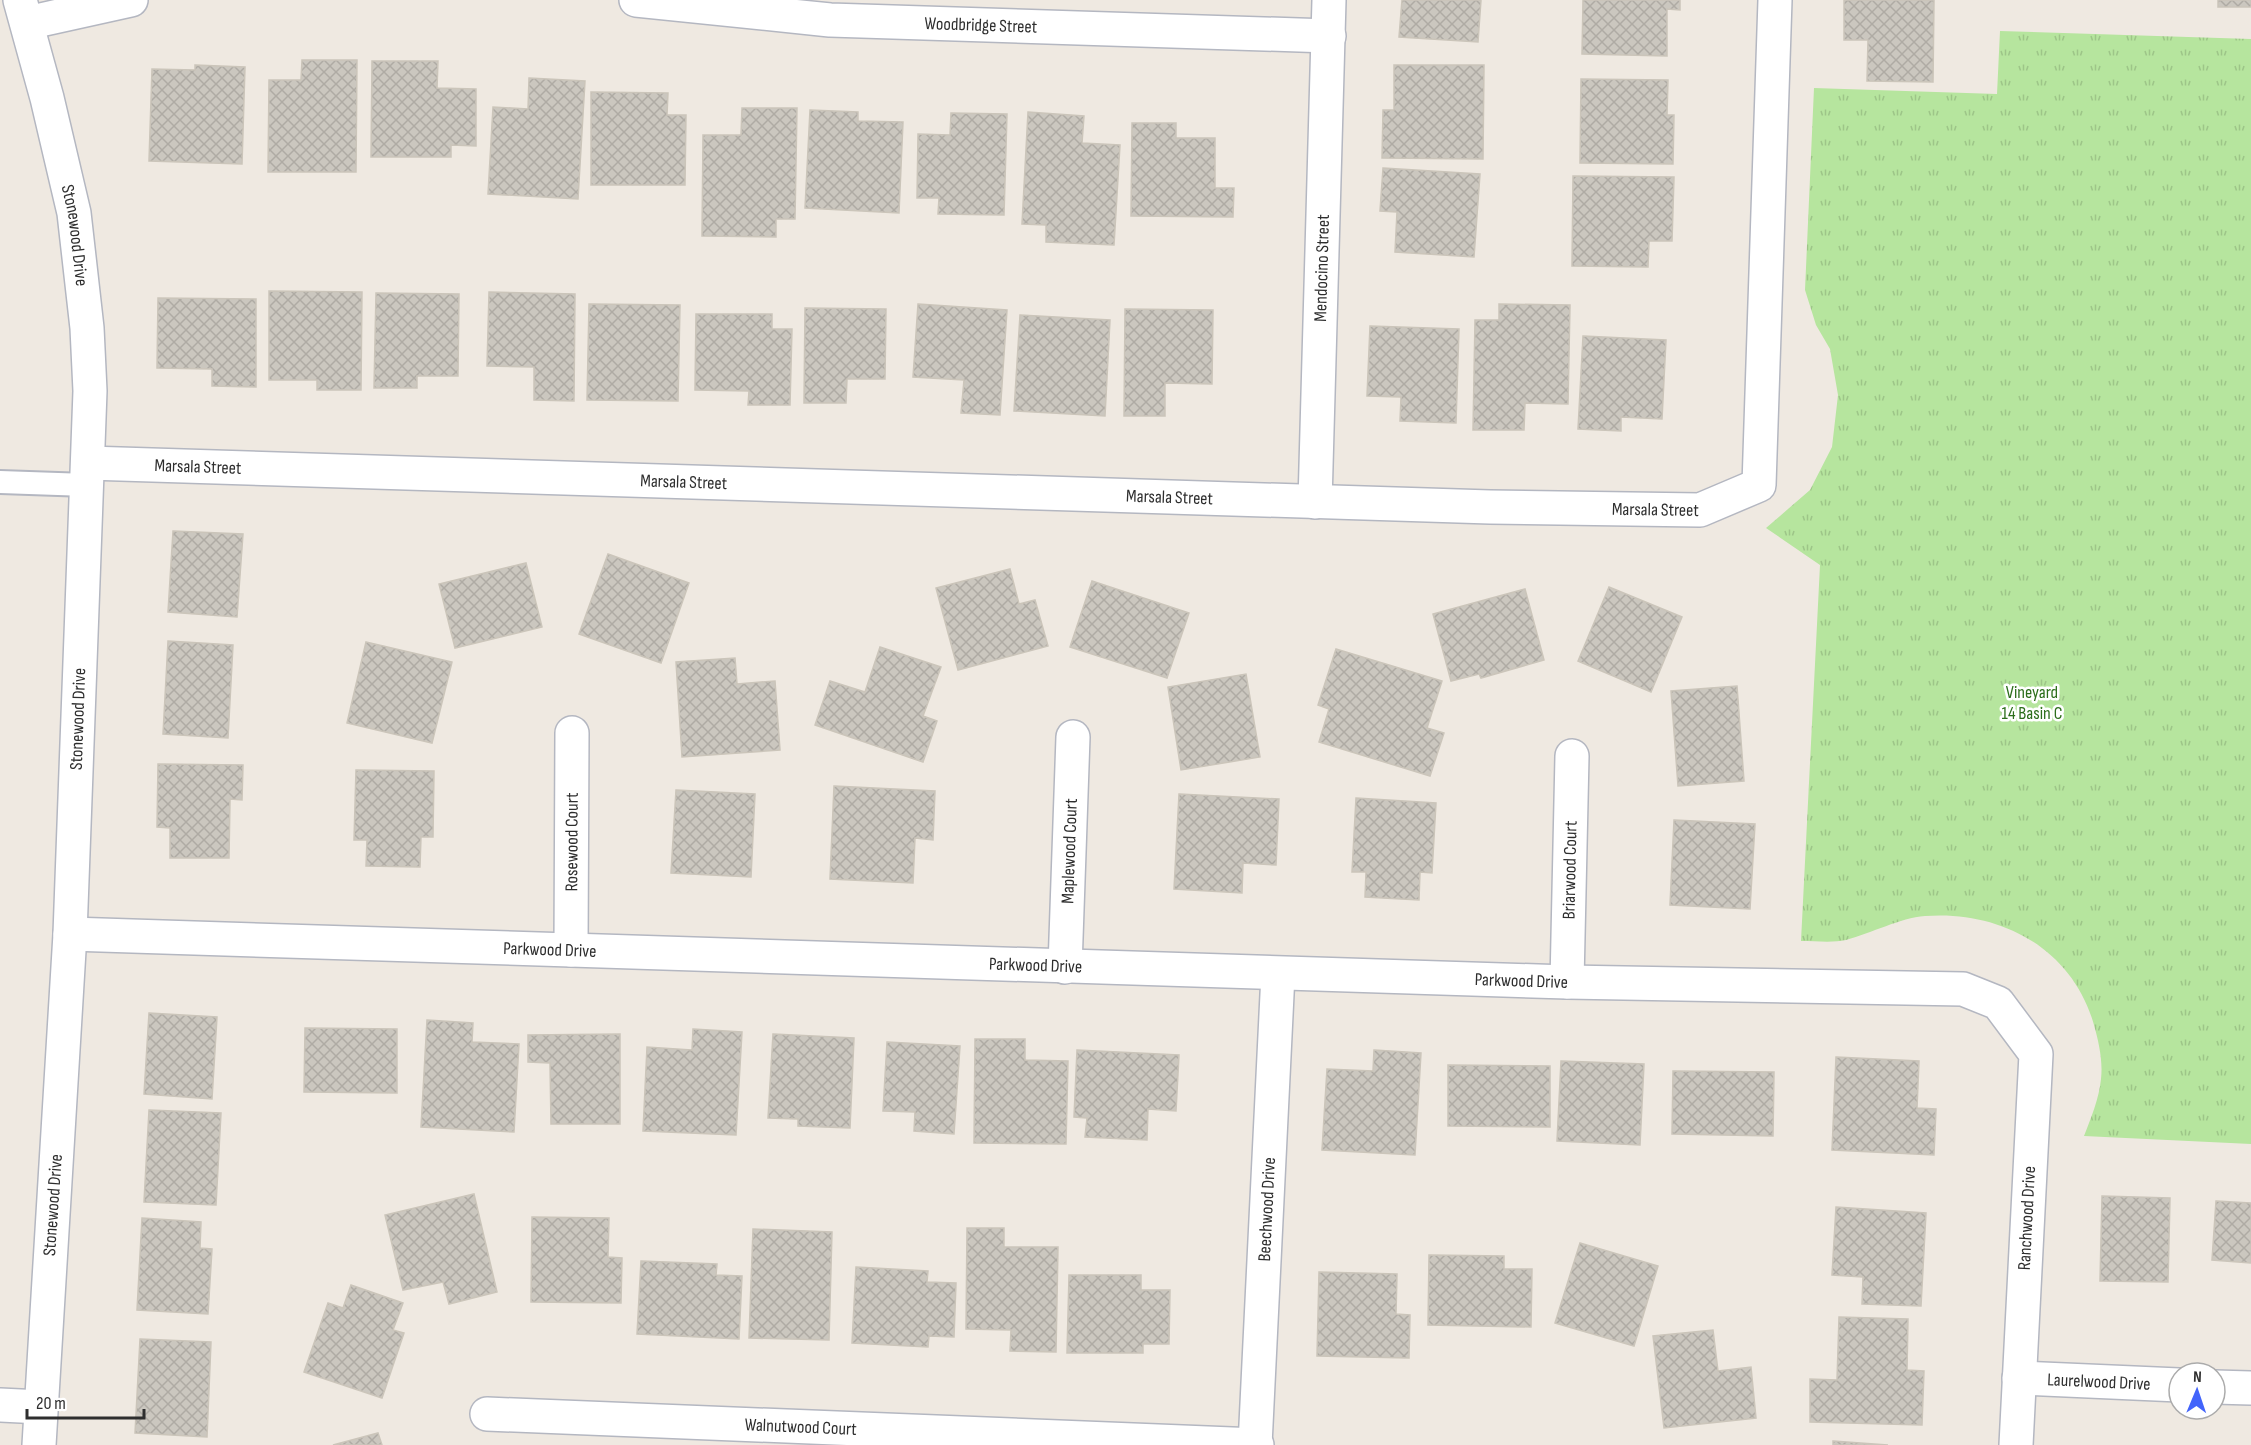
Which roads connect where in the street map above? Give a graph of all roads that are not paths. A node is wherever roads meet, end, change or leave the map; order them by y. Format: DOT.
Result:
graph roads {
  1 [pos="131,0"];
  2 [pos="636,0"];
  3 [pos="1329,0"];
  4 [pos="1775,0"];
  5 [pos="870,11"];
  6 [pos="23,12"];
  7 [pos="1329,36"];
  8 [pos="87,474"];
  9 [pos="0,482"];
  10 [pos="1315,502"];
  11 [pos="573,734"];
  12 [pos="1073,737"];
  13 [pos="1572,756"];
  14 [pos="70,934"];
  15 [pos="571,950"];
  16 [pos="1065,967"];
  17 [pos="1278,974"];
  18 [pos="1567,982"];
  19 [pos="1998,1003"];
  20 [pos="2019,1378"];
  21 [pos="2167,1384"];
  22 [pos="2227,1387"];
  23 [pos="2251,1388"];
  24 [pos="0,1406"];
  25 [pos="41,1407"];
  26 [pos="487,1414"];
  27 [pos="39,1445"];
  28 [pos="1256,1445"];
  29 [pos="2016,1445"];
  1 -- 6 [label="street"];
  2 -- 5 [label="street, Woodbridge Street"];
  3 -- 7 [label="street, Mendocino Street"];
  4 -- 10 [label="street, Marsala Street"];
  5 -- 7 [label="street, Woodbridge Street"];
  6 -- 8 [label="street, Stonewood Drive"];
  7 -- 10 [label="street, Mendocino Street"];
  8 -- 9 [label="lane"];
  8 -- 10 [label="street, Marsala Street"];
  8 -- 14 [label="street, Stonewood Drive"];
  11 -- 15 [label="street, Rosewood Court"];
  12 -- 16 [label="street, Maplewood Court"];
  13 -- 18 [label="street, Briarwood Court"];
  14 -- 15 [label="street, Parkwood Drive"];
  14 -- 25 [label="street, Stonewood Drive"];
  15 -- 16 [label="street, Parkwood Drive"];
  16 -- 17 [label="street, Parkwood Drive"];
  17 -- 18 [label="street, Parkwood Drive"];
  17 -- 28 [label="street, Beechwood Drive"];
  18 -- 19 [label="street, Parkwood Drive"];
  19 -- 20 [label="street, Ranchwood Drive"];
  20 -- 21 [label="street, Laurelwood Drive"];
  20 -- 29 [label="street, Ranchwood Drive"];
  22 -- 23 [label="street"];
  24 -- 25 [label="street"];
  25 -- 27 [label="street, Stonewood Drive"];
  26 -- 28 [label="street, Walnutwood Court"];
}
